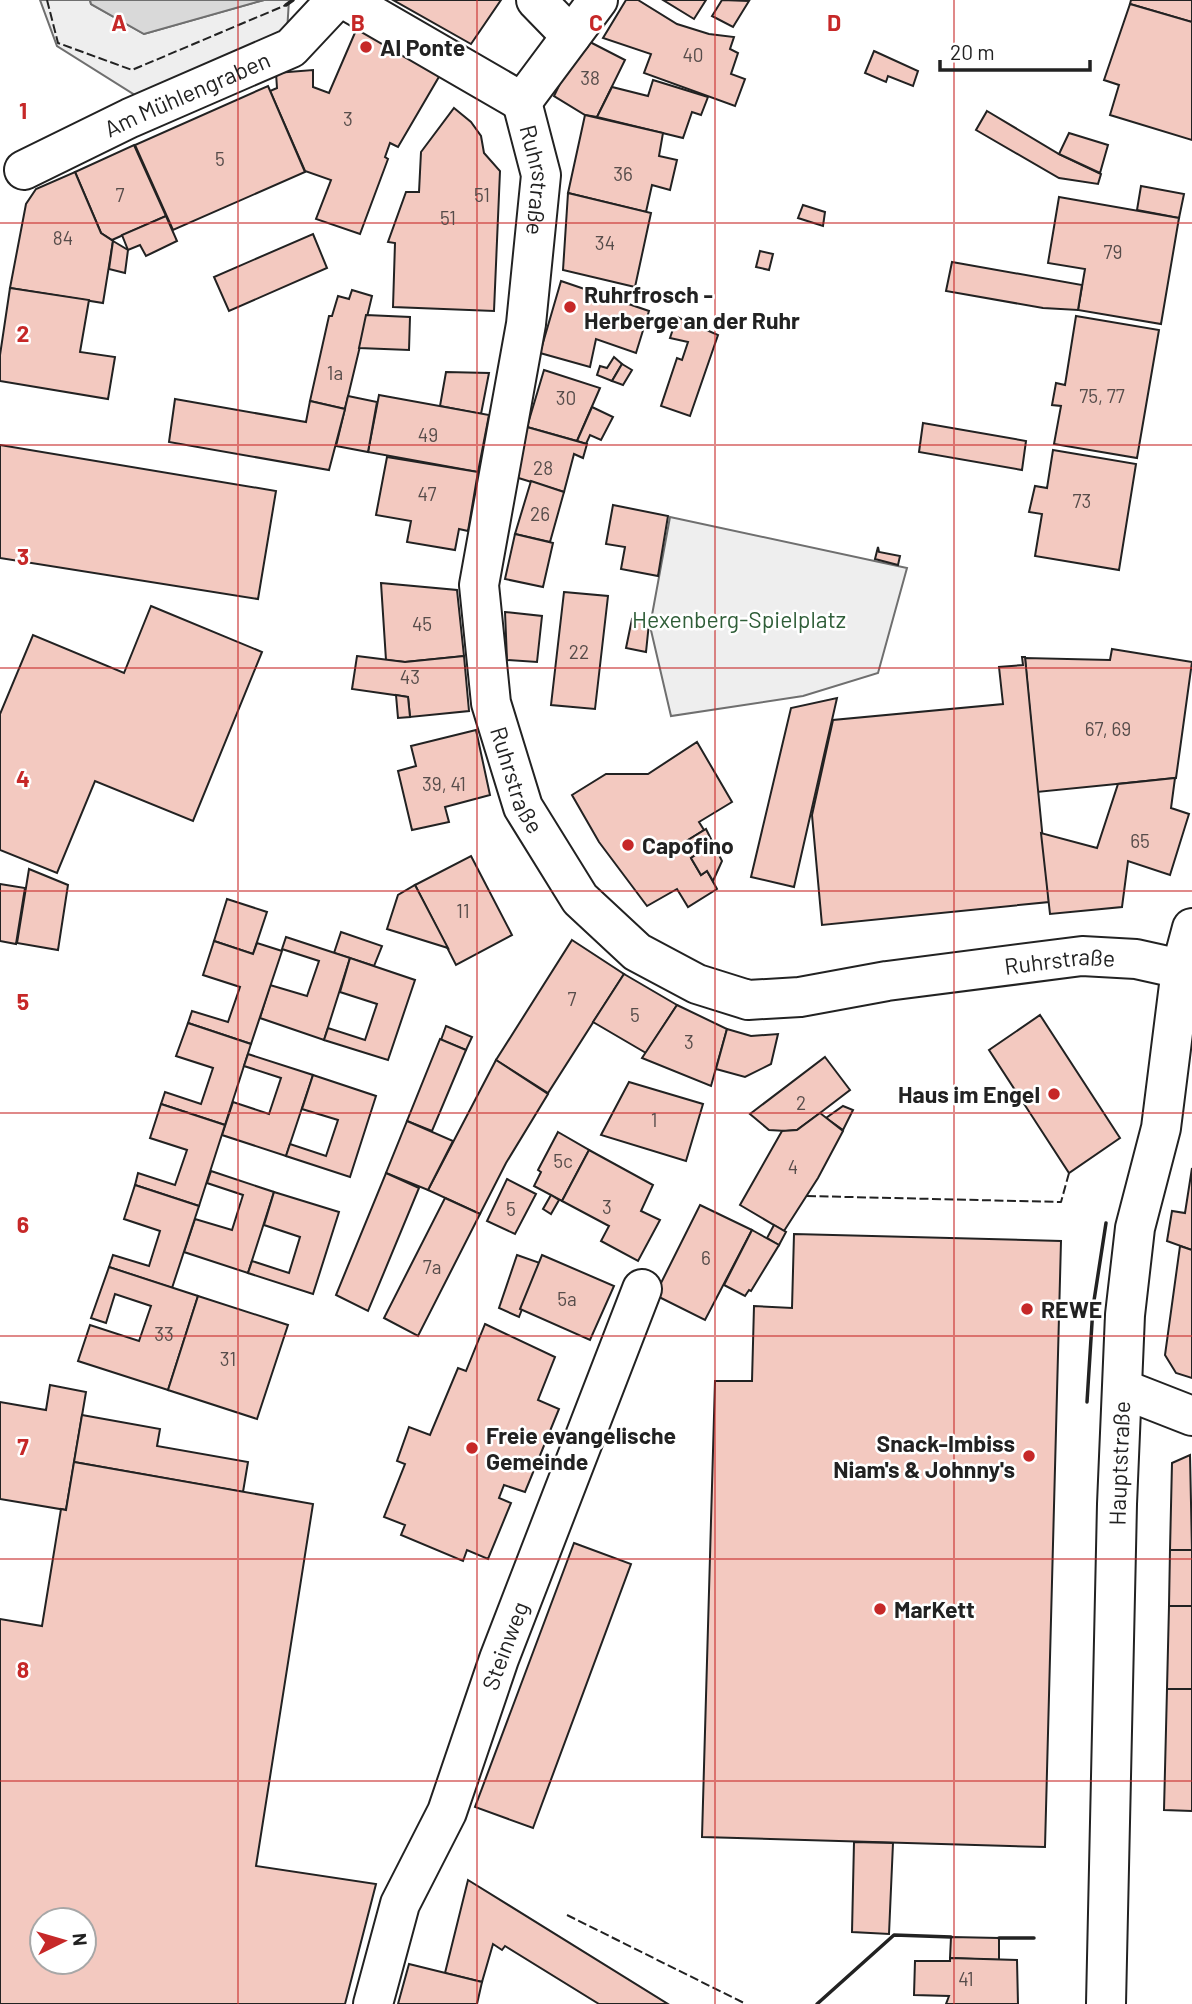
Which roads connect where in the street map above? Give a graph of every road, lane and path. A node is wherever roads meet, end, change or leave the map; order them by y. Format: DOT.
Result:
graph roads {
  1 [pos="336,0"];
  2 [pos="346,0"];
  3 [pos="536,0"];
  4 [pos="598,0"];
  5 [pos="571,36"];
  6 [pos="522,102"];
  7 [pos="24,170"];
  8 [pos="1192,928"];
  9 [pos="1181,969"];
  10 [pos="642,1289"];
  11 [pos="1123,1389"];
  12 [pos="1192,1416"];
  13 [pos="373,2004"];
  14 [pos="1107,2004"];
  1 -- 7 [label="street, Am Mühlengraben"];
  2 -- 6 [label="street"];
  3 -- 5 [label="street"];
  4 -- 5 [label="street, Ruhrstraße"];
  5 -- 6 [label="street, Ruhrstraße"];
  6 -- 9 [label="street, Ruhrstraße"];
  8 -- 9 [label="street, Hauptstraße"];
  9 -- 11 [label="street, Hauptstraße"];
  10 -- 13 [label="street, Steinweg"];
  11 -- 12 [label="street"];
  11 -- 14 [label="street, Hauptstraße"];
}
